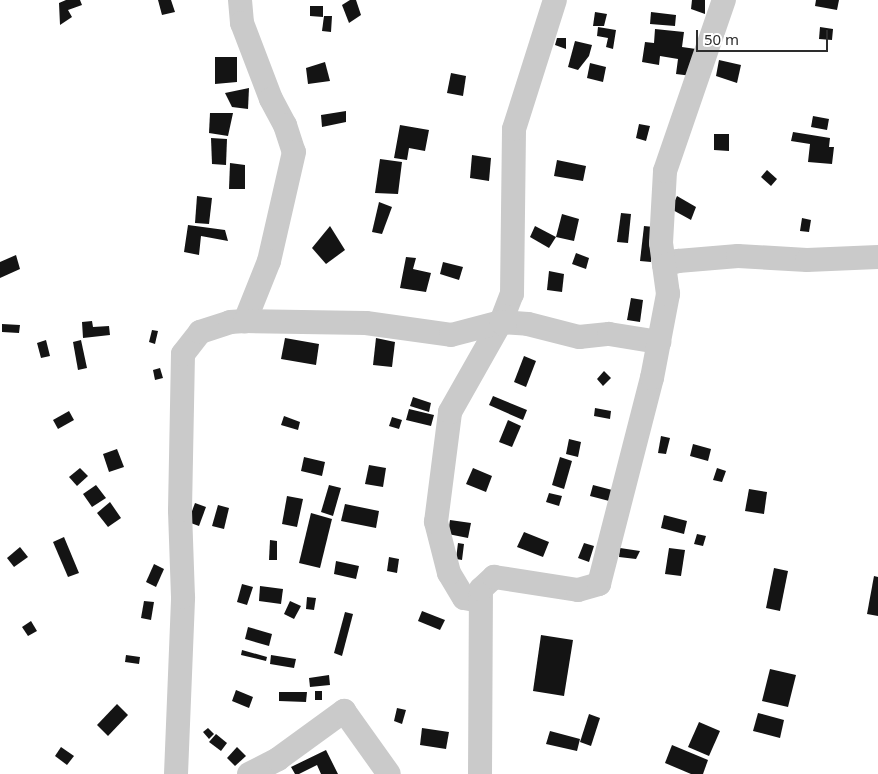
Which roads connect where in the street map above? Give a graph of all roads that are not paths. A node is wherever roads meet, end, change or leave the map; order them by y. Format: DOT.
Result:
graph roads {
  1 [pos="240,0"];
  2 [pos="555,0"];
  3 [pos="724,0"];
  4 [pos="878,257"];
  5 [pos="664,266"];
  6 [pos="245,321"];
  7 [pos="501,322"];
  8 [pos="659,342"];
  9 [pos="480,601"];
  10 [pos="176,774"];
  11 [pos="249,774"];
  12 [pos="389,774"];
  13 [pos="480,774"];
  1 -- 6 [label="street"];
  2 -- 7 [label="street"];
  3 -- 5 [label="street"];
  4 -- 5 [label="street"];
  5 -- 8 [label="street"];
  6 -- 7 [label="street"];
  6 -- 10 [label="street"];
  7 -- 8 [label="street"];
  7 -- 9 [label="street"];
  8 -- 9 [label="street"];
  9 -- 13 [label="street"];
  11 -- 12 [label="street"];
}
